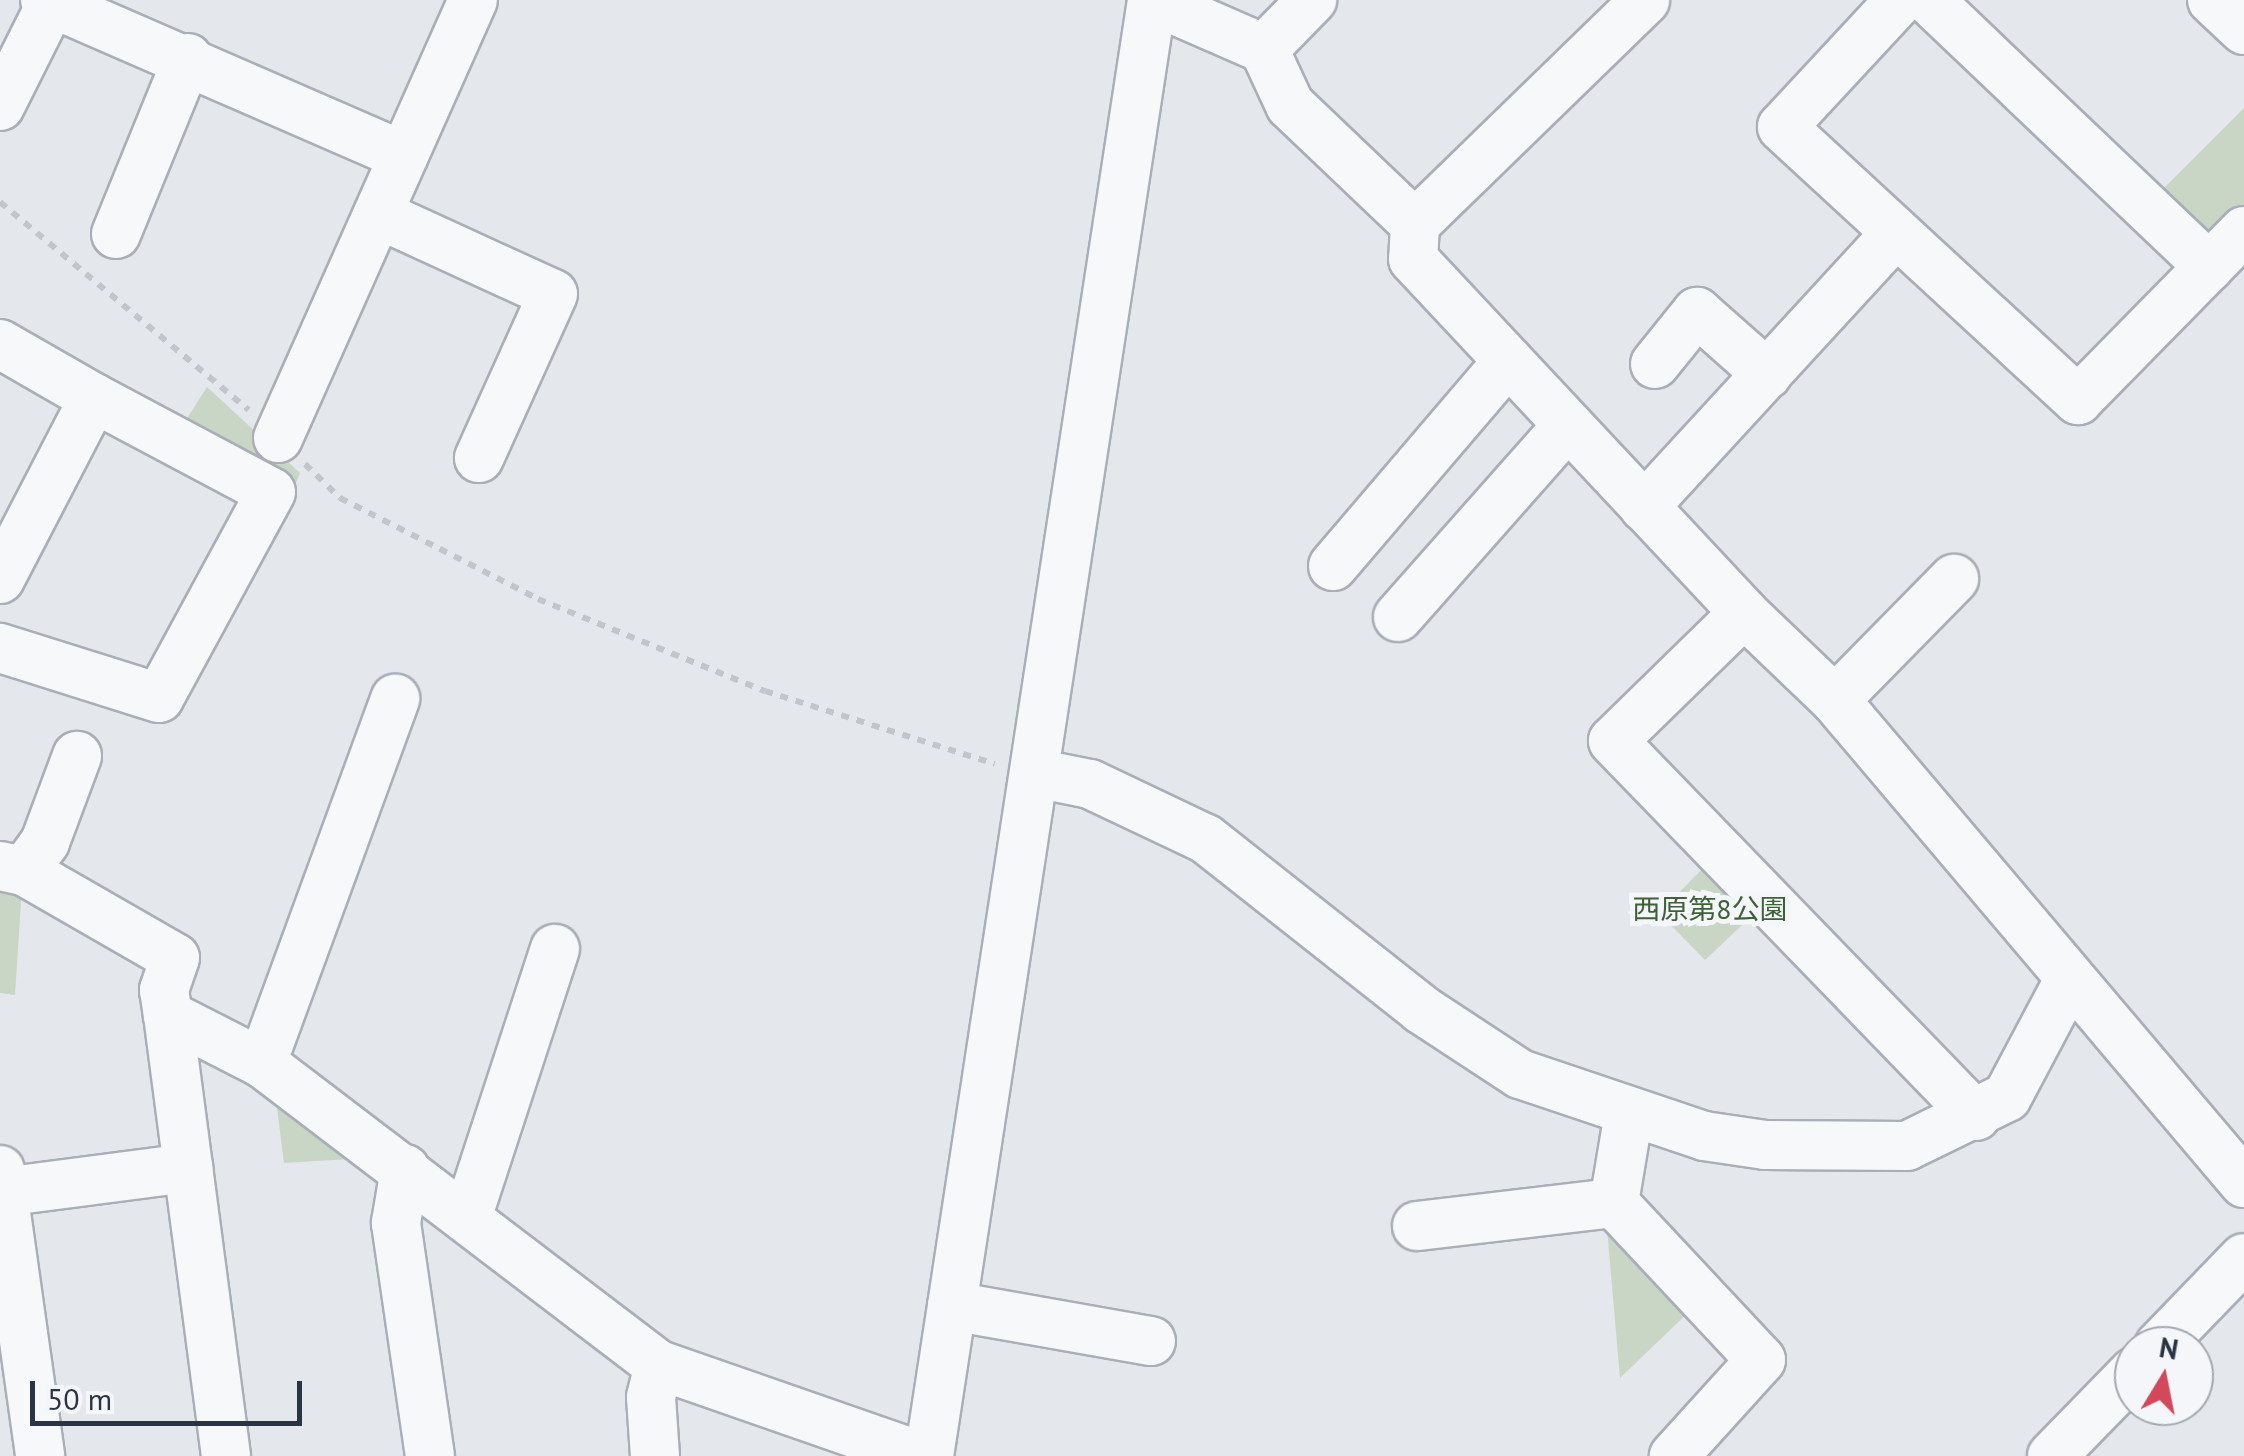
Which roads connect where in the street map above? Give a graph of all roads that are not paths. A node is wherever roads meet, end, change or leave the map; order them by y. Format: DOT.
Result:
graph roads {
  1 [pos="473,0"];
  2 [pos="1152,0"];
  3 [pos="1312,0"];
  4 [pos="1646,0"];
  5 [pos="1900,0"];
  6 [pos="1929,0"];
  7 [pos="2212,0"];
  8 [pos="50,1"];
  9 [pos="2244,30"];
  10 [pos="1264,49"];
  11 [pos="188,58"];
  12 [pos="0,106"];
  13 [pos="404,156"];
  14 [pos="378,214"];
  15 [pos="1415,224"];
  16 [pos="2244,231"];
  17 [pos="1896,233"];
  18 [pos="116,234"];
  19 [pos="2209,267"];
  20 [pos="0,344"];
  21 [pos="1508,361"];
  22 [pos="1655,364"];
  23 [pos="1767,374"];
  24 [pos="94,398"];
  25 [pos="1568,425"];
  26 [pos="278,438"];
  27 [pos="479,458"];
  28 [pos="1644,507"];
  29 [pos="1332,566"];
  30 [pos="0,579"];
  31 [pos="1954,579"];
  32 [pos="1744,613"];
  33 [pos="1398,617"];
  34 [pos="0,648"];
  35 [pos="395,699"];
  36 [pos="1835,700"];
  37 [pos="77,756"];
  38 [pos="1036,774"];
  39 [pos="12,868"];
  40 [pos="554,949"];
  41 [pos="2068,982"];
  42 [pos="168,1016"];
  43 [pos="262,1063"];
  44 [pos="1630,1112"];
  45 [pos="1976,1116"];
  46 [pos="188,1168"];
  47 [pos="406,1168"];
  48 [pos="2,1181"];
  49 [pos="2244,1183"];
  50 [pos="1614,1203"];
  51 [pos="468,1215"];
  52 [pos="1418,1226"];
  53 [pos="2244,1258"];
  54 [pos="952,1306"];
  55 [pos="2178,1326"];
  56 [pos="1150,1341"];
  57 [pos="658,1365"];
  58 [pos="2114,1393"];
  59 [pos="2057,1454"];
  60 [pos="40,1456"];
  61 [pos="226,1456"];
  62 [pos="430,1456"];
  63 [pos="655,1456"];
  64 [pos="920,1456"];
  65 [pos="930,1456"];
  66 [pos="1674,1456"];
  1 -- 13 [label="street"];
  2 -- 10 [label="street"];
  2 -- 38 [label="street"];
  3 -- 10 [label="street"];
  4 -- 15 [label="street"];
  5 -- 17 [label="street"];
  6 -- 19 [label="street"];
  7 -- 9 [label="street"];
  8 -- 11 [label="street"];
  8 -- 12 [label="street"];
  10 -- 15 [label="street"];
  11 -- 13 [label="street"];
  11 -- 18 [label="street"];
  13 -- 14 [label="street"];
  14 -- 26 [label="street"];
  14 -- 27 [label="street"];
  15 -- 21 [label="street"];
  16 -- 19 [label="street"];
  17 -- 19 [label="street"];
  17 -- 23 [label="street"];
  20 -- 24 [label="street"];
  21 -- 25 [label="street"];
  21 -- 29 [label="street"];
  22 -- 23 [label="street"];
  23 -- 28 [label="street"];
  24 -- 30 [label="street"];
  24 -- 34 [label="street"];
  25 -- 28 [label="street"];
  25 -- 33 [label="street"];
  28 -- 32 [label="street"];
  31 -- 36 [label="street"];
  32 -- 36 [label="street"];
  32 -- 45 [label="street"];
  35 -- 43 [label="street"];
  36 -- 41 [label="street"];
  37 -- 39 [label="street"];
  38 -- 44 [label="street"];
  38 -- 54 [label="street"];
  39 -- 42 [label="street"];
  40 -- 51 [label="street"];
  41 -- 45 [label="street"];
  41 -- 49 [label="street"];
  42 -- 43 [label="street"];
  42 -- 46 [label="street"];
  43 -- 47 [label="street"];
  44 -- 45 [label="street"];
  44 -- 50 [label="street"];
  46 -- 48 [label="street"];
  46 -- 61 [label="street"];
  47 -- 51 [label="street"];
  47 -- 62 [label="street"];
  48 -- 60 [label="street"];
  50 -- 52 [label="street"];
  50 -- 66 [label="street"];
  51 -- 57 [label="street"];
  53 -- 55 [label="street"];
  54 -- 56 [label="street"];
  54 -- 65 [label="street"];
  57 -- 63 [label="street"];
  57 -- 64 [label="street"];
  58 -- 59 [label="street"];
}
